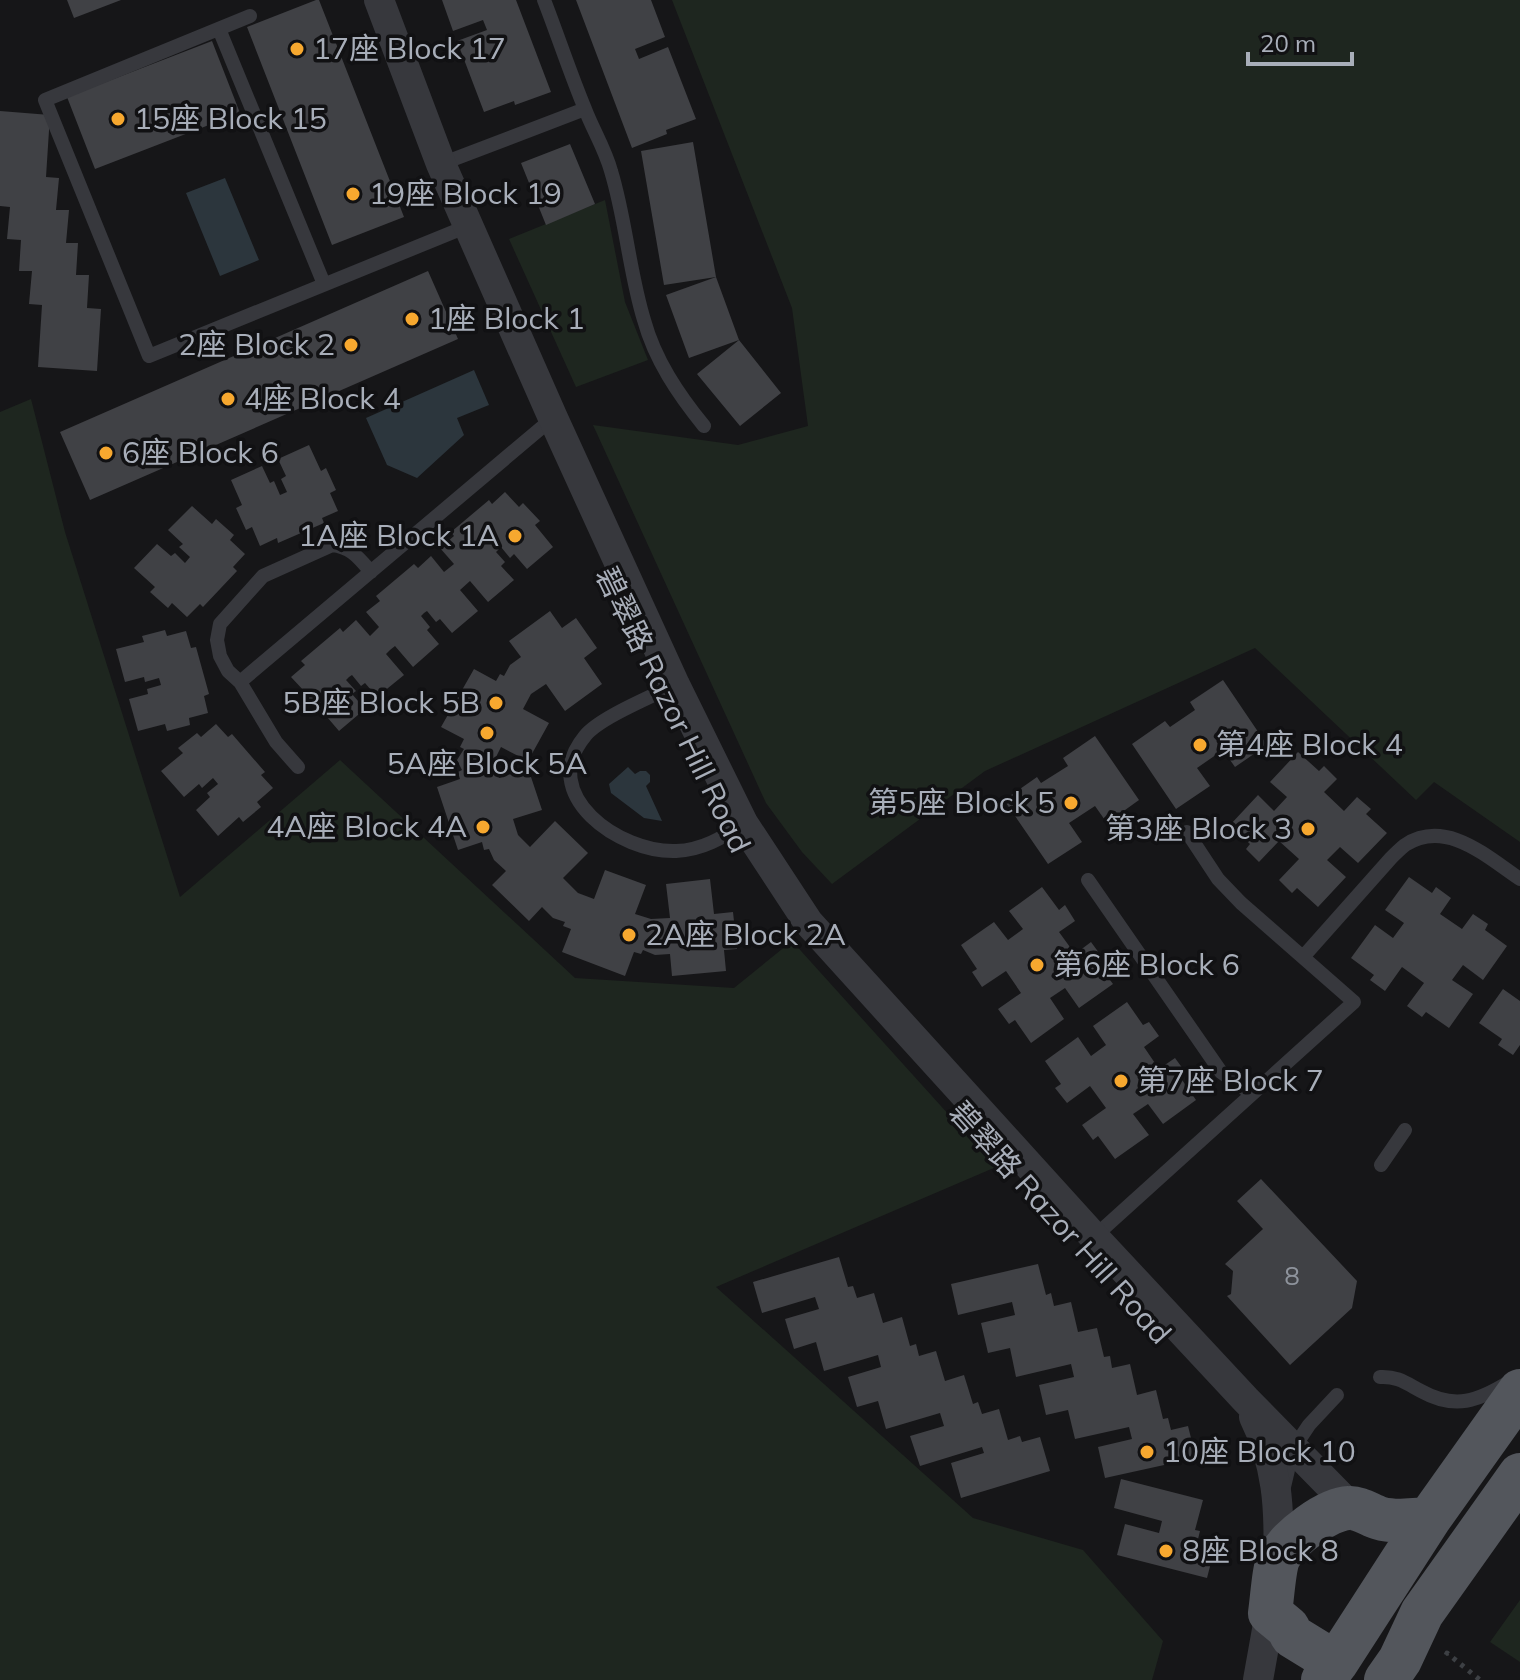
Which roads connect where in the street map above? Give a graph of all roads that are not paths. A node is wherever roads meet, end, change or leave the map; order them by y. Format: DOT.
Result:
graph roads {
  1 [pos="379,0"];
  2 [pos="544,0"];
  3 [pos="250,16"];
  4 [pos="219,29"];
  5 [pos="585,109"];
  6 [pos="441,164"];
  7 [pos="468,226"];
  8 [pos="324,284"];
  9 [pos="553,418"];
  10 [pos="704,426"];
  11 [pos="371,572"];
  12 [pos="240,682"];
  13 [pos="675,685"];
  14 [pos="298,767"];
  15 [pos="743,823"];
  16 [pos="1187,832"];
  17 [pos="1520,879"];
  18 [pos="1088,880"];
  19 [pos="1303,957"];
  20 [pos="1252,1094"];
  21 [pos="1405,1130"];
  22 [pos="1381,1165"];
  23 [pos="1094,1237"];
  24 [pos="1520,1375"];
  25 [pos="1380,1377"];
  26 [pos="1520,1391"];
  27 [pos="1337,1395"];
  28 [pos="1246,1400"];
  29 [pos="1293,1449"];
  30 [pos="1520,1475"];
  31 [pos="1279,1507"];
  32 [pos="1351,1507"];
  33 [pos="1429,1519"];
  34 [pos="1278,1559"];
  35 [pos="1270,1613"];
  36 [pos="1422,1613"];
  37 [pos="1329,1672"];
  38 [pos="1258,1680"];
  39 [pos="1386,1680"];
  1 -- 6 [label="street, 碧翠路 Razor Hill Road"];
  2 -- 5 [label="lane"];
  3 -- 4 [label="lane"];
  4 -- 8 [label="lane"];
  4 -- 8 [label="lane"];
  5 -- 6 [label="lane"];
  5 -- 10 [label="lane"];
  6 -- 7 [label="street, 碧翠路 Razor Hill Road"];
  7 -- 8 [label="lane"];
  7 -- 9 [label="street, 碧翠路 Razor Hill Road"];
  9 -- 11 [label="lane"];
  9 -- 13 [label="street, 碧翠路 Razor Hill Road"];
  11 -- 12 [label="lane"];
  11 -- 12 [label="lane"];
  12 -- 14 [label="lane"];
  13 -- 15 [label="street, 碧翠路 Razor Hill Road"];
  13 -- 15 [label="lane"];
  15 -- 23 [label="street, 碧翠路 Razor Hill Road"];
  16 -- 19 [label="lane"];
  17 -- 19 [label="lane"];
  18 -- 20 [label="lane"];
  19 -- 20 [label="lane"];
  20 -- 23 [label="lane"];
  21 -- 22 [label="lane"];
  23 -- 28 [label="street, 碧翠路 Razor Hill Road"];
  24 -- 25 [label="lane"];
  26 -- 33 [label="main road"];
  27 -- 29 [label="lane"];
  28 -- 29 [label="street, 碧翠路 Razor Hill Road"];
  28 -- 31 [label="street, 碧翠路 Razor Hill Road"];
  29 -- 31 [label="lane"];
  29 -- 32 [label="street, 碧翠路 Razor Hill Road"];
  30 -- 36 [label="main road"];
  31 -- 34 [label="street, 碧翠路 Razor Hill Road"];
  32 -- 33 [label="main road"];
  32 -- 34 [label="main road"];
  33 -- 37 [label="main road"];
  34 -- 35 [label="main road"];
  35 -- 37 [label="main road"];
  35 -- 38 [label="street"];
  36 -- 37 [label="main road"];
  36 -- 39 [label="main road"];
}
